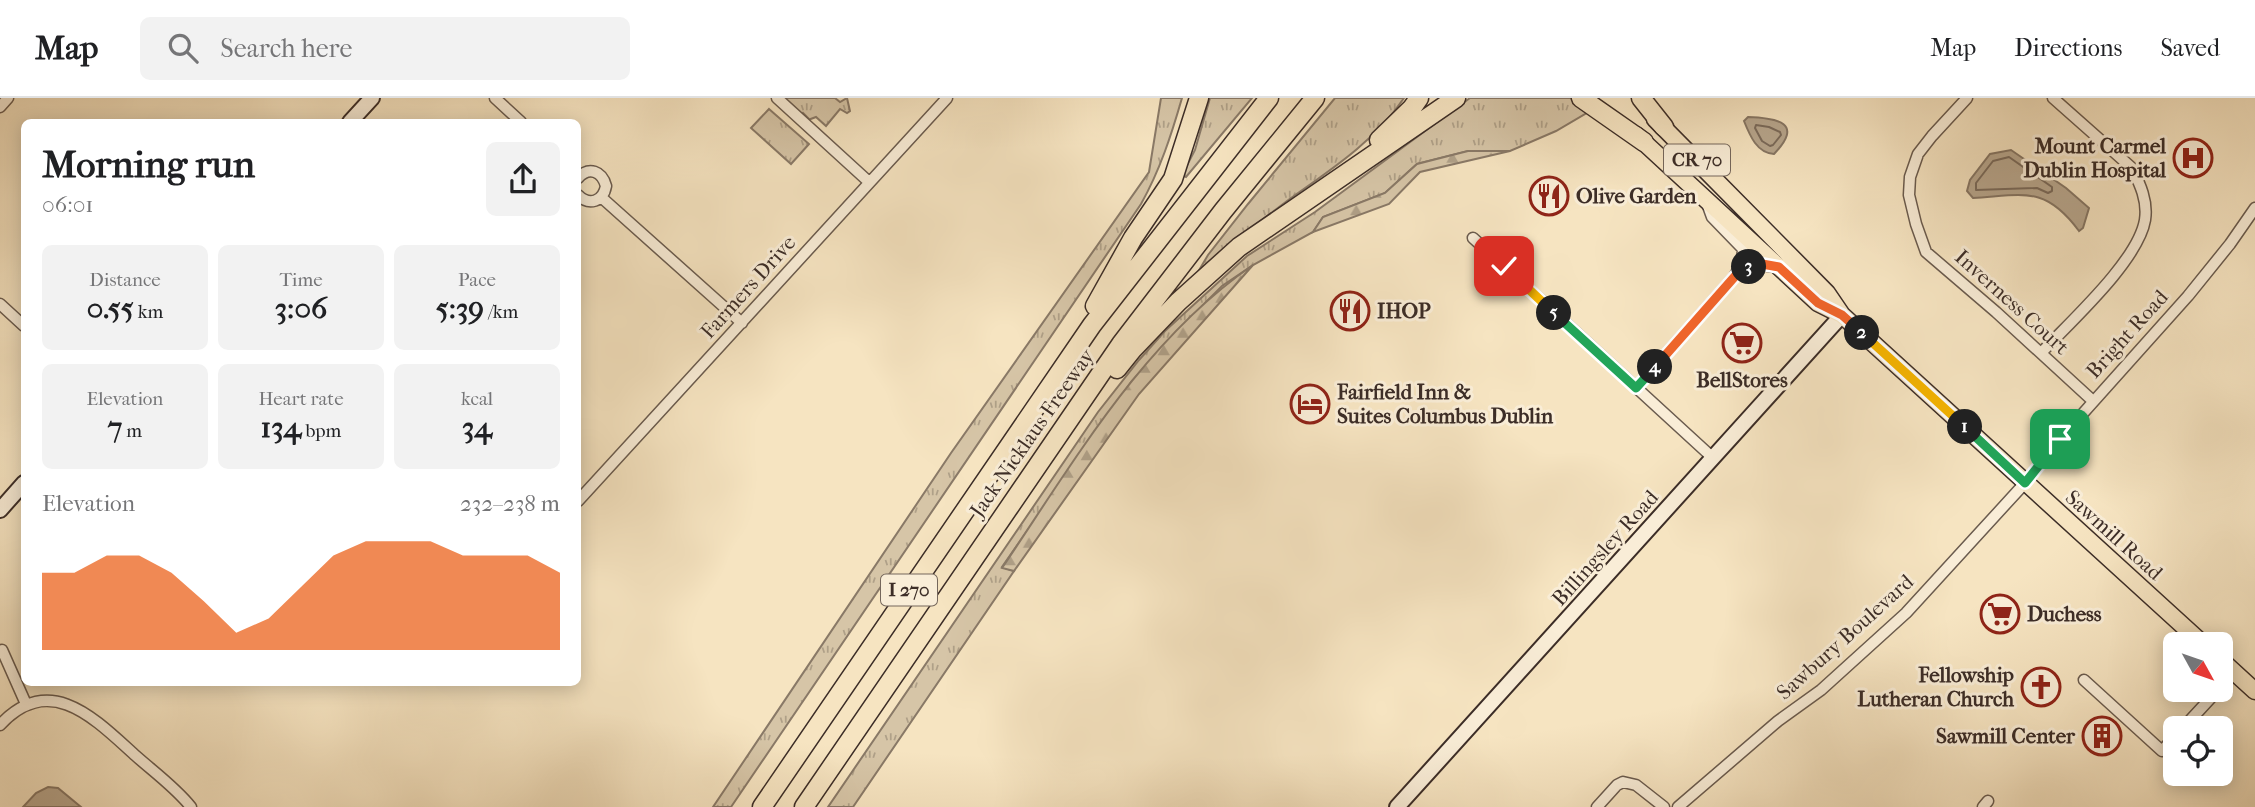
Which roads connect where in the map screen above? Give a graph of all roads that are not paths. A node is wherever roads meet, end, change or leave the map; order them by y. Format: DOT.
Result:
graph roads {
  1 [pos="8,98"];
  2 [pos="372,98"];
  3 [pos="495,98"];
  4 [pos="776,98"];
  5 [pos="947,98"];
  6 [pos="1192,98"];
  7 [pos="1199,98"];
  8 [pos="1269,98"];
  9 [pos="1315,98"];
  10 [pos="1419,98"];
  11 [pos="1456,98"];
  12 [pos="1581,98"];
  13 [pos="1597,98"];
  14 [pos="1633,98"];
  15 [pos="1641,98"];
  16 [pos="1967,98"];
  17 [pos="2053,98"];
  18 [pos="0,107"];
  19 [pos="353,119"];
  20 [pos="518,119"];
  21 [pos="1664,127"];
  22 [pos="1188,133"];
  23 [pos="1644,142"];
  24 [pos="581,176"];
  25 [pos="869,182"];
  26 [pos="581,197"];
  27 [pos="601,197"];
  28 [pos="1309,198"];
  29 [pos="1706,199"];
  30 [pos="2255,208"];
  31 [pos="1473,238"];
  32 [pos="1779,267"];
  33 [pos="1737,274"];
  34 [pos="0,304"];
  35 [pos="1842,315"];
  36 [pos="21,323"];
  37 [pos="741,323"];
  38 [pos="2041,353"];
  39 [pos="1058,374"];
  40 [pos="1636,388"];
  41 [pos="2094,401"];
  42 [pos="1713,458"];
  43 [pos="2025,483"];
  44 [pos="21,486"];
  45 [pos="1017,495"];
  46 [pos="581,498"];
  47 [pos="0,510"];
  48 [pos="2190,632"];
  49 [pos="2,650"];
  50 [pos="2234,672"];
  51 [pos="2084,680"];
  52 [pos="2255,691"];
  53 [pos="2207,702"];
  54 [pos="26,705"];
  55 [pos="2194,716"];
  56 [pos="0,725"];
  57 [pos="2163,750"];
  58 [pos="191,807"];
  59 [pos="762,807"];
  60 [pos="804,807"];
  61 [pos="1397,807"];
  62 [pos="1597,807"];
  63 [pos="1664,807"];
  64 [pos="1678,807"];
  1 -- 18 [label="street"];
  2 -- 19 [label="street"];
  3 -- 20 [label="street"];
  4 -- 25 [label="street"];
  5 -- 25 [label="street, Farmers Drive"];
  6 -- 22 [label="highway"];
  7 -- 22 [label="highway"];
  8 -- 39 [label="highway, Jack Nicklaus Freeway / I 270"];
  9 -- 45 [label="highway, Jack Nicklaus Freeway / I 270"];
  10 -- 28 [label="highway"];
  11 -- 28 [label="highway"];
  12 -- 23 [label="highway"];
  13 -- 23 [label="main road, Sawmill Road / CR 70"];
  14 -- 21 [label="main road, Sawmill Road / CR 70"];
  15 -- 21 [label="highway"];
  16 -- 38 [label="street, Inverness Court"];
  17 -- 38 [label="street"];
  21 -- 35 [label="main road, Sawmill Road / CR 70"];
  22 -- 39 [label="highway"];
  23 -- 29 [label="main road, Sawmill Road / CR 70"];
  24 -- 27 [label="street"];
  25 -- 37 [label="street, Farmers Drive"];
  26 -- 27 [label="street"];
  27 -- 37 [label="street"];
  28 -- 45 [label="highway"];
  29 -- 32 [label="main road, Sawmill Road / CR 70"];
  29 -- 33 [label="street"];
  30 -- 41 [label="street, Bright Road"];
  31 -- 40 [label="street"];
  32 -- 33 [label="street"];
  32 -- 35 [label="main road, Sawmill Road / CR 70"];
  33 -- 40 [label="street"];
  34 -- 36 [label="street"];
  35 -- 42 [label="street, Billingsley Road"];
  35 -- 43 [label="main road, Sawmill Road / CR 70"];
  37 -- 46 [label="street, Farmers Drive"];
  38 -- 41 [label="street, Inverness Court"];
  39 -- 59 [label="highway, Jack Nicklaus Freeway / I 270"];
  40 -- 42 [label="street"];
  41 -- 43 [label="street, Bright Road"];
  42 -- 61 [label="street, Billingsley Road"];
  43 -- 48 [label="main road, Sawmill Road / CR 70"];
  43 -- 64 [label="street, Sawbury Boulevard"];
  44 -- 47 [label="street"];
  45 -- 60 [label="highway, Jack Nicklaus Freeway / I 270"];
  49 -- 54 [label="street"];
  50 -- 52 [label="main road"];
  51 -- 57 [label="street"];
  53 -- 55 [label="street"];
  54 -- 56 [label="street"];
  54 -- 58 [label="street"];
  62 -- 63 [label="street"];
}
